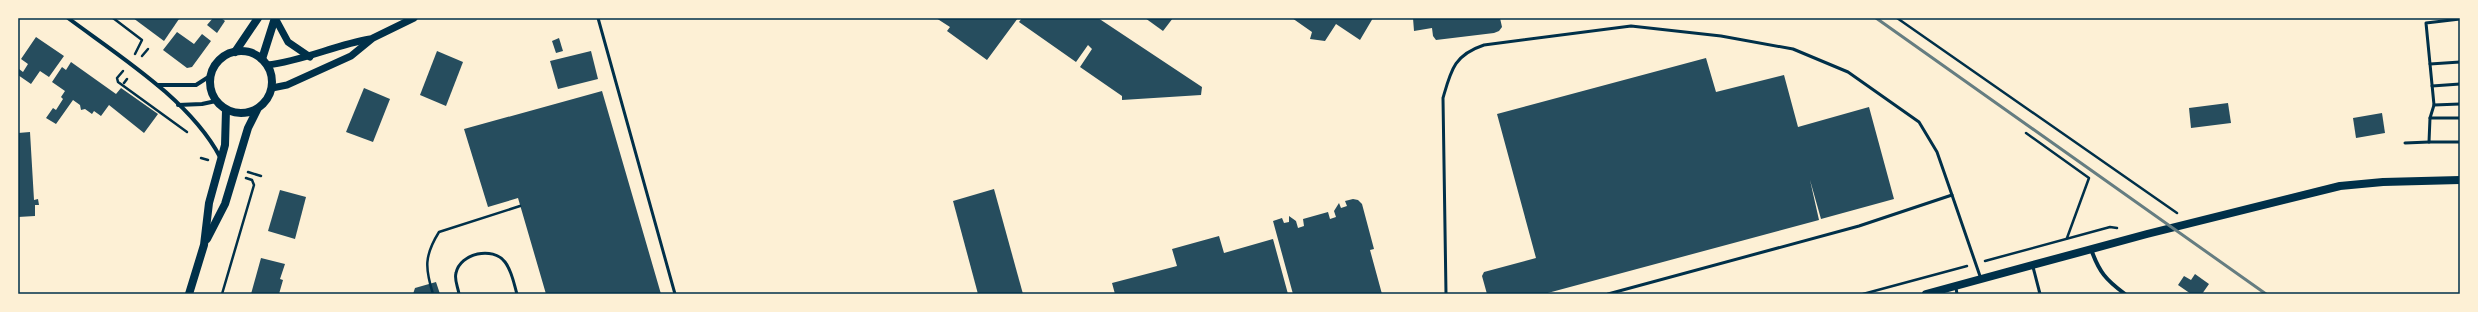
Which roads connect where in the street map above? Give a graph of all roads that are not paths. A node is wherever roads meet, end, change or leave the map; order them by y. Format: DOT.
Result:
graph roads {
  1 [pos="68,18"];
  2 [pos="258,18"];
  3 [pos="275,18"];
  4 [pos="414,18"];
  5 [pos="598,18"];
  6 [pos="2460,19"];
  7 [pos="373,38"];
  8 [pos="235,52"];
  9 [pos="310,57"];
  10 [pos="264,62"];
  11 [pos="2460,62"];
  12 [pos="2430,64"];
  13 [pos="210,76"];
  14 [pos="2460,84"];
  15 [pos="158,85"];
  16 [pos="2432,86"];
  17 [pos="272,88"];
  18 [pos="216,101"];
  19 [pos="2460,104"];
  20 [pos="178,105"];
  21 [pos="2434,105"];
  22 [pos="226,110"];
  23 [pos="257,110"];
  24 [pos="2430,118"];
  25 [pos="2460,118"];
  26 [pos="2429,142"];
  27 [pos="2460,142"];
  28 [pos="2405,143"];
  29 [pos="220,158"];
  30 [pos="2460,180"];
  31 [pos="1952,195"];
  32 [pos="204,245"];
  33 [pos="2091,249"];
  34 [pos="2032,265"];
  35 [pos="1981,279"];
  36 [pos="1956,290"];
  37 [pos="189,294"];
  38 [pos="459,294"];
  39 [pos="517,294"];
  40 [pos="675,294"];
  41 [pos="1446,294"];
  42 [pos="1608,294"];
  43 [pos="1926,294"];
  44 [pos="2040,294"];
  45 [pos="2125,294"];
  1 -- 15 [label="street"];
  2 -- 8 [label="main road"];
  3 -- 9 [label="street"];
  3 -- 10 [label="main road"];
  4 -- 7 [label="street"];
  5 -- 40 [label="lane"];
  6 -- 12 [label="lane"];
  7 -- 9 [label="street"];
  7 -- 17 [label="street"];
  8 -- 10 [label="main road"];
  8 -- 13 [label="main road"];
  9 -- 10 [label="street"];
  10 -- 17 [label="main road"];
  11 -- 12 [label="lane"];
  12 -- 16 [label="lane"];
  13 -- 15 [label="street"];
  13 -- 18 [label="main road"];
  14 -- 16 [label="lane"];
  15 -- 20 [label="street"];
  16 -- 21 [label="lane"];
  17 -- 23 [label="main road"];
  18 -- 20 [label="street"];
  18 -- 22 [label="main road"];
  19 -- 21 [label="lane"];
  20 -- 29 [label="street"];
  21 -- 24 [label="lane"];
  22 -- 23 [label="main road"];
  22 -- 29 [label="main road"];
  23 -- 32 [label="main road"];
  24 -- 25 [label="lane"];
  24 -- 26 [label="lane"];
  26 -- 27 [label="lane"];
  26 -- 28 [label="lane"];
  29 -- 32 [label="main road"];
  30 -- 33 [label="main road"];
  31 -- 35 [label="lane"];
  31 -- 41 [label="lane"];
  31 -- 42 [label="lane"];
  32 -- 37 [label="main road"];
  33 -- 34 [label="main road"];
  33 -- 45 [label="street"];
  34 -- 35 [label="main road"];
  34 -- 44 [label="lane"];
  35 -- 36 [label="main road"];
  36 -- 43 [label="main road"];
  38 -- 39 [label="lane"];
}
